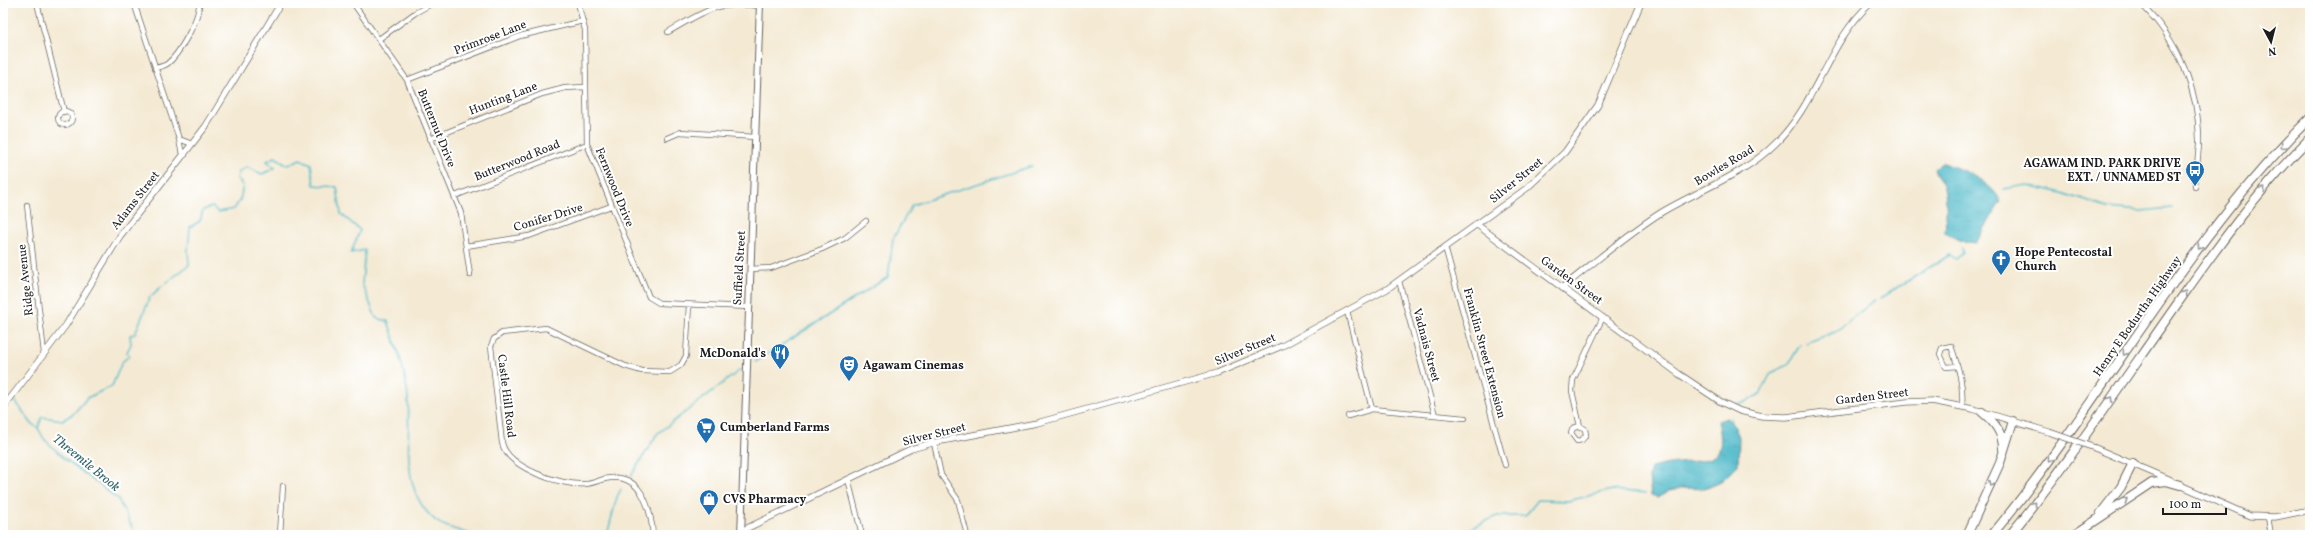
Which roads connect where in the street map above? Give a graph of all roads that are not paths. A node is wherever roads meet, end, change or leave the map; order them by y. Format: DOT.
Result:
graph roads {
  1 [pos="37,3"];
  2 [pos="134,3"];
  3 [pos="200,3"];
  4 [pos="280,3"];
  5 [pos="353,3"];
  6 [pos="434,3"];
  7 [pos="578,3"];
  8 [pos="1641,3"];
  9 [pos="1871,3"];
  10 [pos="2140,3"];
  11 [pos="760,5"];
  12 [pos="583,20"];
  13 [pos="668,32"];
  14 [pos="379,39"];
  15 [pos="155,68"];
  16 [pos="407,80"];
  17 [pos="586,87"];
  18 [pos="64,112"];
  19 [pos="2310,118"];
  20 [pos="755,137"];
  21 [pos="667,138"];
  22 [pos="2310,138"];
  23 [pos="180,139"];
  24 [pos="430,139"];
  25 [pos="192,144"];
  26 [pos="587,144"];
  27 [pos="185,156"];
  28 [pos="2195,187"];
  29 [pos="455,196"];
  30 [pos="27,205"];
  31 [pos="612,206"];
  32 [pos="866,221"];
  33 [pos="1476,224"];
  34 [pos="466,246"];
  35 [pos="1445,247"];
  36 [pos="750,268"];
  37 [pos="470,275"];
  38 [pos="1399,281"];
  39 [pos="1563,287"];
  40 [pos="689,305"];
  41 [pos="748,307"];
  42 [pos="1347,311"];
  43 [pos="1603,317"];
  44 [pos="44,353"];
  45 [pos="1957,366"];
  46 [pos="1962,406"];
  47 [pos="3,408"];
  48 [pos="1372,409"];
  49 [pos="1982,412"];
  50 [pos="1435,415"];
  51 [pos="1348,416"];
  52 [pos="1465,418"];
  53 [pos="2013,421"];
  54 [pos="1580,426"];
  55 [pos="934,443"];
  56 [pos="2000,463"];
  57 [pos="2132,463"];
  58 [pos="1505,465"];
  59 [pos="848,478"];
  60 [pos="2180,484"];
  61 [pos="283,486"];
  62 [pos="2310,510"];
  63 [pos="2268,518"];
  64 [pos="2081,530"];
  65 [pos="740,533"];
  66 [pos="280,535"];
  67 [pos="653,535"];
  68 [pos="733,535"];
  69 [pos="862,535"];
  70 [pos="967,535"];
  71 [pos="1967,535"];
  72 [pos="1992,535"];
  73 [pos="2010,535"];
  74 [pos="2074,535"];
  75 [pos="2271,535"];
  1 -- 18 [label="street"];
  2 -- 15 [label="street"];
  3 -- 15 [label="street"];
  4 -- 25 [label="street, Adams Street"];
  5 -- 14 [label="street, Butternut Drive"];
  6 -- 14 [label="street"];
  7 -- 12 [label="street, Fernwood Drive"];
  8 -- 33 [label="street, Silver Street"];
  9 -- 39 [label="street, Bowles Road"];
  10 -- 28 [label="street"];
  11 -- 13 [label="street"];
  11 -- 20 [label="main road, Suffield Street"];
  12 -- 16 [label="street, Primrose Lane"];
  12 -- 17 [label="street, Fernwood Drive"];
  14 -- 16 [label="street, Butternut Drive"];
  15 -- 23 [label="street"];
  16 -- 24 [label="street, Butternut Drive"];
  17 -- 24 [label="street, Hunting Lane"];
  17 -- 26 [label="street, Fernwood Drive"];
  19 -- 72 [label="highway, Henry E Bodurtha Highway, one-way"];
  20 -- 21 [label="street"];
  20 -- 36 [label="main road, Suffield Street"];
  73 -- 22 [label="highway, one-way"];
  23 -- 25 [label="street"];
  23 -- 27 [label="street"];
  24 -- 29 [label="street, Butternut Drive"];
  25 -- 27 [label="street, Adams Street"];
  26 -- 29 [label="street, Butterwood Road"];
  26 -- 31 [label="street, Fernwood Drive"];
  27 -- 44 [label="street, Adams Street"];
  29 -- 34 [label="street, Butternut Drive"];
  30 -- 44 [label="street, Ridge Avenue"];
  31 -- 34 [label="street, Conifer Drive"];
  31 -- 40 [label="street, Fernwood Drive"];
  32 -- 36 [label="street"];
  33 -- 35 [label="street, Silver Street"];
  33 -- 39 [label="street, Garden Street"];
  34 -- 37 [label="street, Butternut Drive"];
  35 -- 38 [label="street, Silver Street"];
  35 -- 58 [label="street, Franklin Street Extension"];
  36 -- 41 [label="main road, Suffield Street"];
  38 -- 42 [label="street, Silver Street"];
  38 -- 50 [label="street, Vadnais Street"];
  39 -- 43 [label="street, Garden Street"];
  40 -- 41 [label="street"];
  40 -- 67 [label="street, Castle Hill Road"];
  41 -- 65 [label="main road, Suffield Street"];
  42 -- 48 [label="street"];
  42 -- 55 [label="street, Silver Street"];
  43 -- 46 [label="street, Garden Street"];
  43 -- 54 [label="street"];
  44 -- 47 [label="street, Adams Street"];
  45 -- 45 [label="street"];
  45 -- 46 [label="street"];
  46 -- 49 [label="street, Garden Street"];
  48 -- 50 [label="street"];
  48 -- 51 [label="street"];
  49 -- 53 [label="street, Garden Street"];
  49 -- 56 [label="highway"];
  50 -- 52 [label="street"];
  53 -- 56 [label="highway"];
  53 -- 57 [label="street, Garden Street, bridge"];
  55 -- 59 [label="street, Silver Street"];
  55 -- 70 [label="street"];
  56 -- 71 [label="highway, one-way"];
  57 -- 60 [label="street, Garden Street"];
  57 -- 64 [label="highway"];
  59 -- 65 [label="street, Silver Street"];
  59 -- 69 [label="street"];
  60 -- 63 [label="street, Garden Street"];
  64 -- 60 [label="highway, one-way"];
  61 -- 66 [label="street"];
  62 -- 63 [label="street, Garden Street"];
  63 -- 75 [label="street"];
  64 -- 74 [label="highway"];
  65 -- 68 [label="street, Silver Street"];
}
